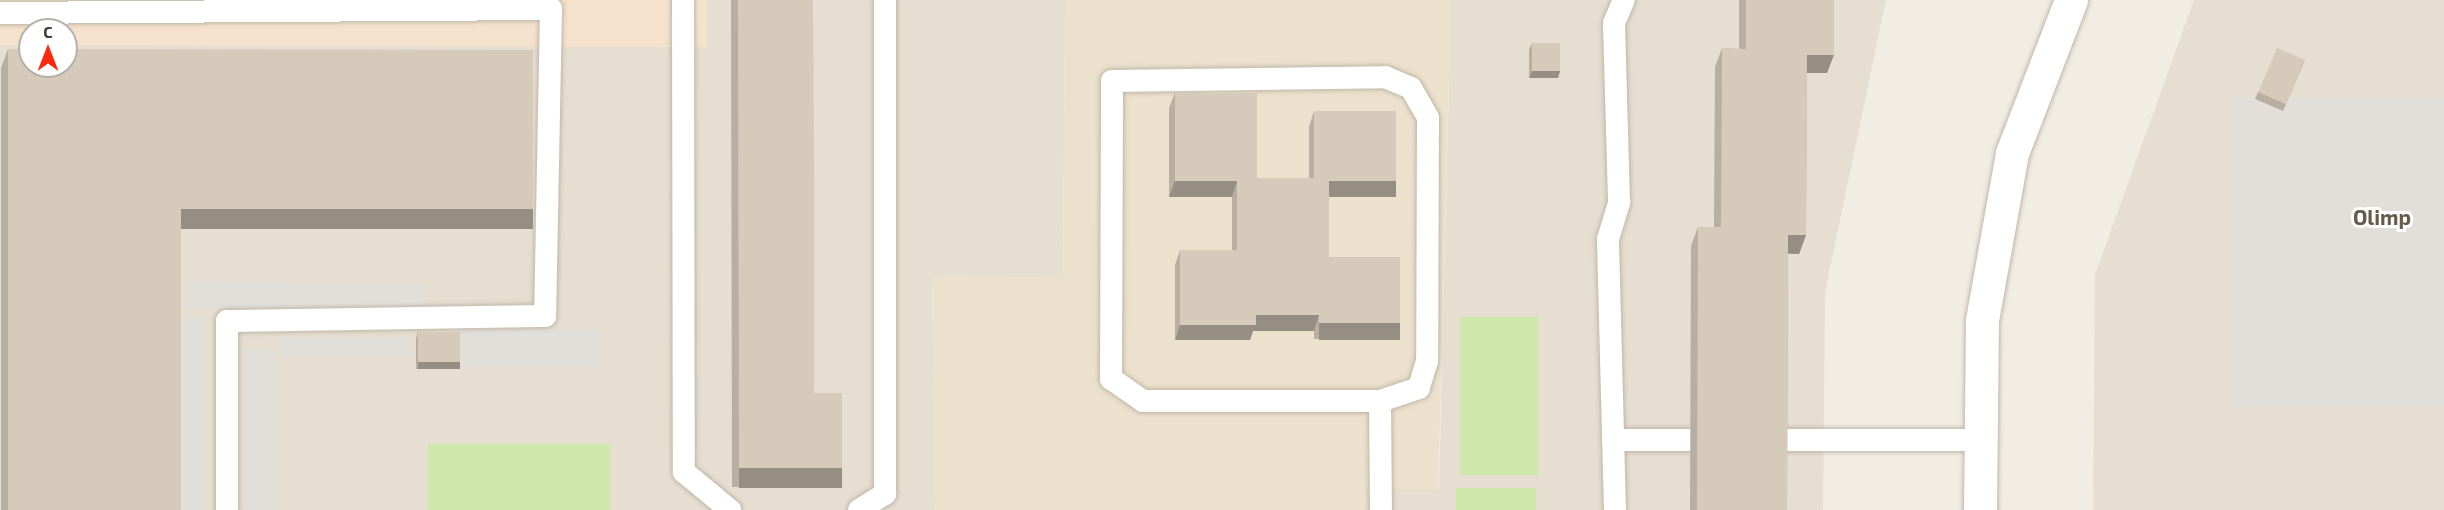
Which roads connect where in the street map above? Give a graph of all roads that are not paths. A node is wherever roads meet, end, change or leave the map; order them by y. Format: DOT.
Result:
graph roads {
  1 [pos="683,0"];
  2 [pos="885,0"];
  3 [pos="1624,0"];
  4 [pos="2071,0"];
  5 [pos="551,5"];
  6 [pos="0,13"];
  7 [pos="1380,401"];
  8 [pos="1613,440"];
  9 [pos="1690,440"];
  10 [pos="1780,440"];
  11 [pos="1980,440"];
  12 [pos="227,510"];
  13 [pos="730,510"];
  14 [pos="859,510"];
  15 [pos="1381,510"];
  16 [pos="1615,510"];
  17 [pos="1980,510"];
  1 -- 13 [label="lane"];
  2 -- 14 [label="lane"];
  3 -- 8 [label="lane"];
  4 -- 11 [label="street"];
  5 -- 6 [label="lane"];
  5 -- 12 [label="lane"];
  7 -- 7 [label="lane"];
  7 -- 15 [label="lane"];
  8 -- 9 [label="lane"];
  8 -- 16 [label="lane"];
  10 -- 11 [label="lane"];
  11 -- 17 [label="street"];
}
